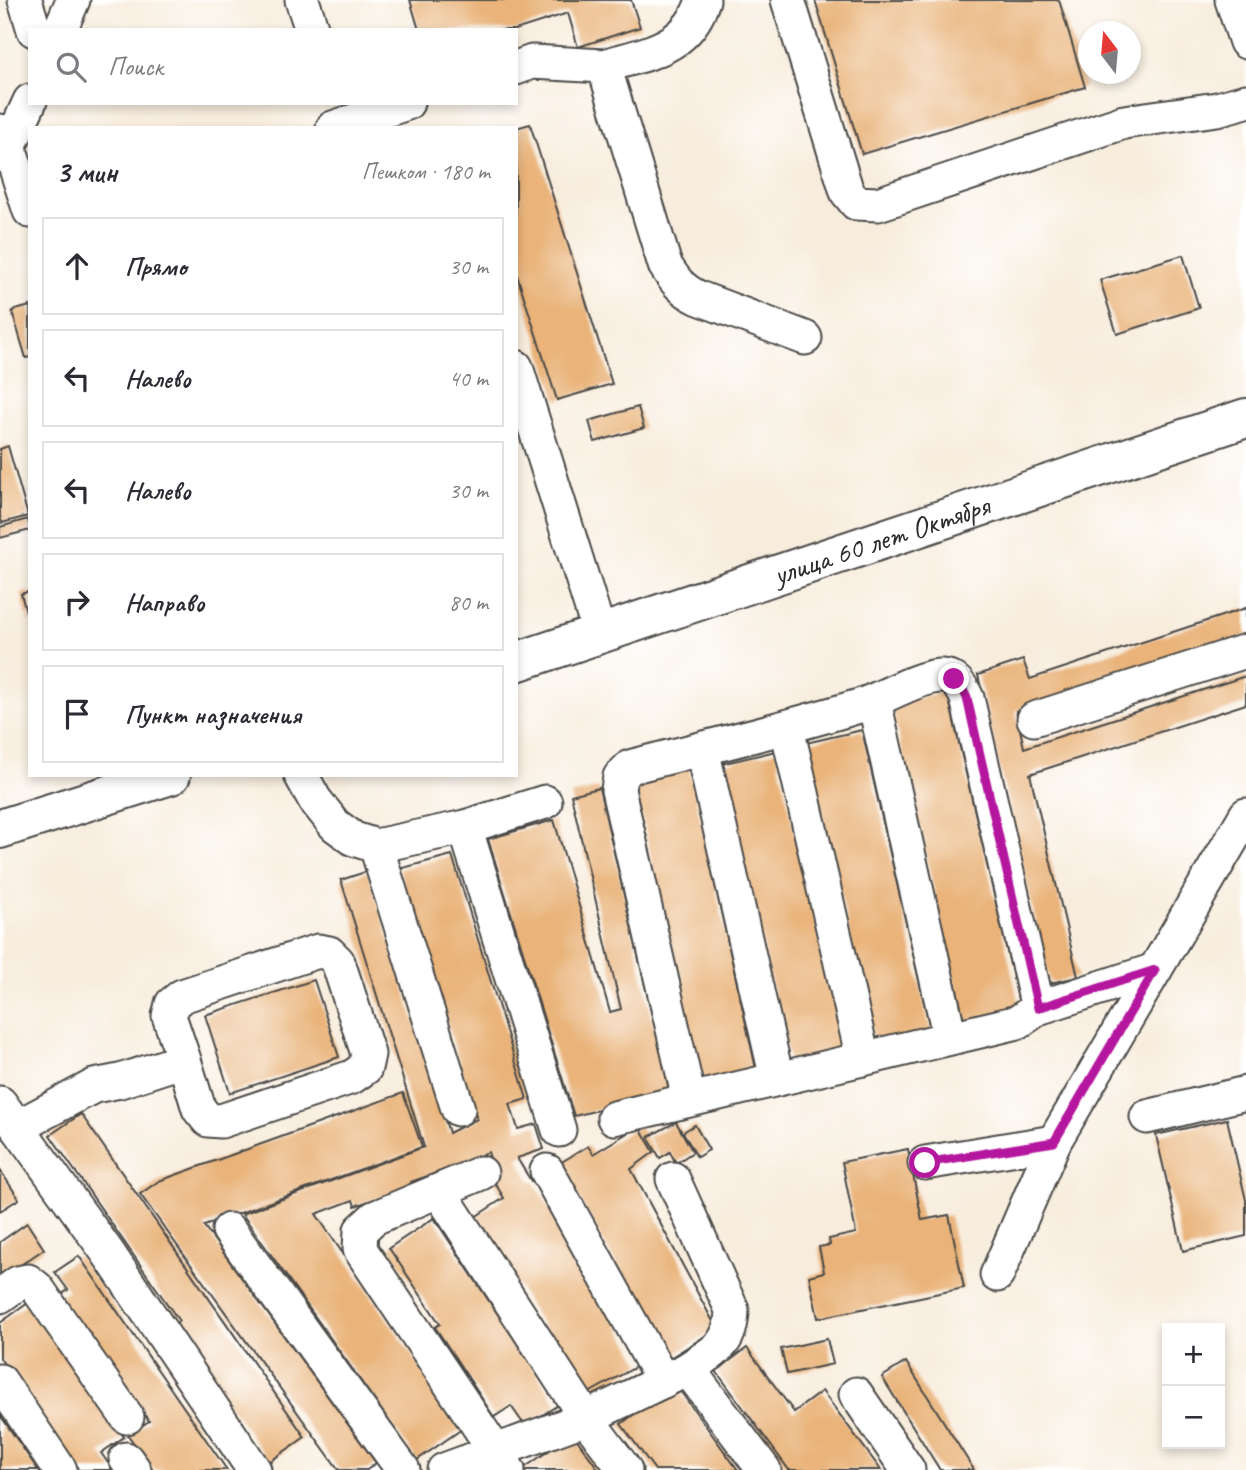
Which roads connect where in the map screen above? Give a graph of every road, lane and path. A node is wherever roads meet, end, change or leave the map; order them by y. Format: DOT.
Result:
graph roads {
  1 [pos="25,0"];
  2 [pos="73,0"];
  3 [pos="302,0"];
  4 [pos="703,0"];
  5 [pos="788,0"];
  6 [pos="1232,0"];
  7 [pos="33,28"];
  8 [pos="61,28"];
  9 [pos="311,28"];
  10 [pos="1246,42"];
  11 [pos="604,66"];
  12 [pos="518,67"];
  13 [pos="1246,101"];
  14 [pos="28,104"];
  15 [pos="398,105"];
  16 [pos="337,119"];
  17 [pos="5,139"];
  18 [pos="28,205"];
  19 [pos="805,338"];
  20 [pos="518,373"];
  21 [pos="1246,418"];
  22 [pos="600,635"];
  23 [pos="1246,651"];
  24 [pos="518,661"];
  25 [pos="874,701"];
  26 [pos="1034,719"];
  27 [pos="787,728"];
  28 [pos="702,749"];
  29 [pos="165,777"];
  30 [pos="302,777"];
  31 [pos="545,802"];
  32 [pos="1246,815"];
  33 [pos="465,827"];
  34 [pos="0,829"];
  35 [pos="376,846"];
  36 [pos="1155,970"];
  37 [pos="1038,1008"];
  38 [pos="950,1038"];
  39 [pos="863,1059"];
  40 [pos="184,1060"];
  41 [pos="777,1079"];
  42 [pos="1246,1093"];
  43 [pos="689,1099"];
  44 [pos="458,1109"];
  45 [pos="8,1115"];
  46 [pos="614,1118"];
  47 [pos="1147,1118"];
  48 [pos="559,1130"];
  49 [pos="1054,1142"];
  50 [pos="925,1163"];
  51 [pos="547,1171"];
  52 [pos="481,1173"];
  53 [pos="673,1179"];
  54 [pos="439,1191"];
  55 [pos="229,1230"];
  56 [pos="997,1275"];
  57 [pos="0,1296"];
  58 [pos="675,1375"];
  59 [pos="0,1381"];
  60 [pos="856,1394"];
  61 [pos="127,1417"];
  62 [pos="586,1418"];
  63 [pos="502,1462"];
  64 [pos="60,1470"];
  65 [pos="254,1470"];
  66 [pos="403,1470"];
  67 [pos="444,1470"];
  68 [pos="625,1470"];
  69 [pos="764,1470"];
  70 [pos="908,1470"];
  1 -- 7 [label="lane"];
  2 -- 8 [label="lane"];
  3 -- 9 [label="lane"];
  4 -- 11 [label="lane"];
  5 -- 13 [label="lane"];
  6 -- 10 [label="lane"];
  11 -- 12 [label="lane"];
  11 -- 19 [label="lane"];
  14 -- 17 [label="lane"];
  15 -- 16 [label="lane"];
  17 -- 18 [label="lane"];
  20 -- 22 [label="lane"];
  21 -- 22 [label="main road, улица 60 лет Октября"];
  22 -- 24 [label="main road, улица 60 лет Октября"];
  23 -- 26 [label="lane"];
  25 -- 27 [label="lane"];
  25 -- 37 [label="lane"];
  25 -- 38 [label="lane"];
  27 -- 28 [label="lane"];
  27 -- 39 [label="lane"];
  28 -- 41 [label="lane"];
  28 -- 43 [label="lane"];
  29 -- 34 [label="main road"];
  30 -- 35 [label="lane"];
  31 -- 33 [label="lane"];
  32 -- 36 [label="lane"];
  33 -- 35 [label="lane"];
  33 -- 48 [label="lane"];
  35 -- 44 [label="lane"];
  36 -- 37 [label="lane"];
  36 -- 49 [label="lane"];
  37 -- 38 [label="lane"];
  38 -- 39 [label="lane"];
  39 -- 41 [label="lane"];
  40 -- 40 [label="lane"];
  40 -- 45 [label="lane"];
  41 -- 43 [label="lane"];
  42 -- 47 [label="lane"];
  43 -- 46 [label="lane"];
  45 -- 65 [label="lane"];
  49 -- 50 [label="lane"];
  49 -- 56 [label="lane"];
  51 -- 58 [label="lane"];
  52 -- 54 [label="lane"];
  53 -- 58 [label="lane"];
  54 -- 62 [label="lane"];
  54 -- 63 [label="lane"];
  55 -- 66 [label="lane"];
  57 -- 61 [label="lane"];
  58 -- 62 [label="lane"];
  58 -- 69 [label="lane"];
  59 -- 64 [label="lane"];
  60 -- 70 [label="lane"];
  62 -- 63 [label="lane"];
  62 -- 68 [label="lane"];
  63 -- 67 [label="lane"];
}
